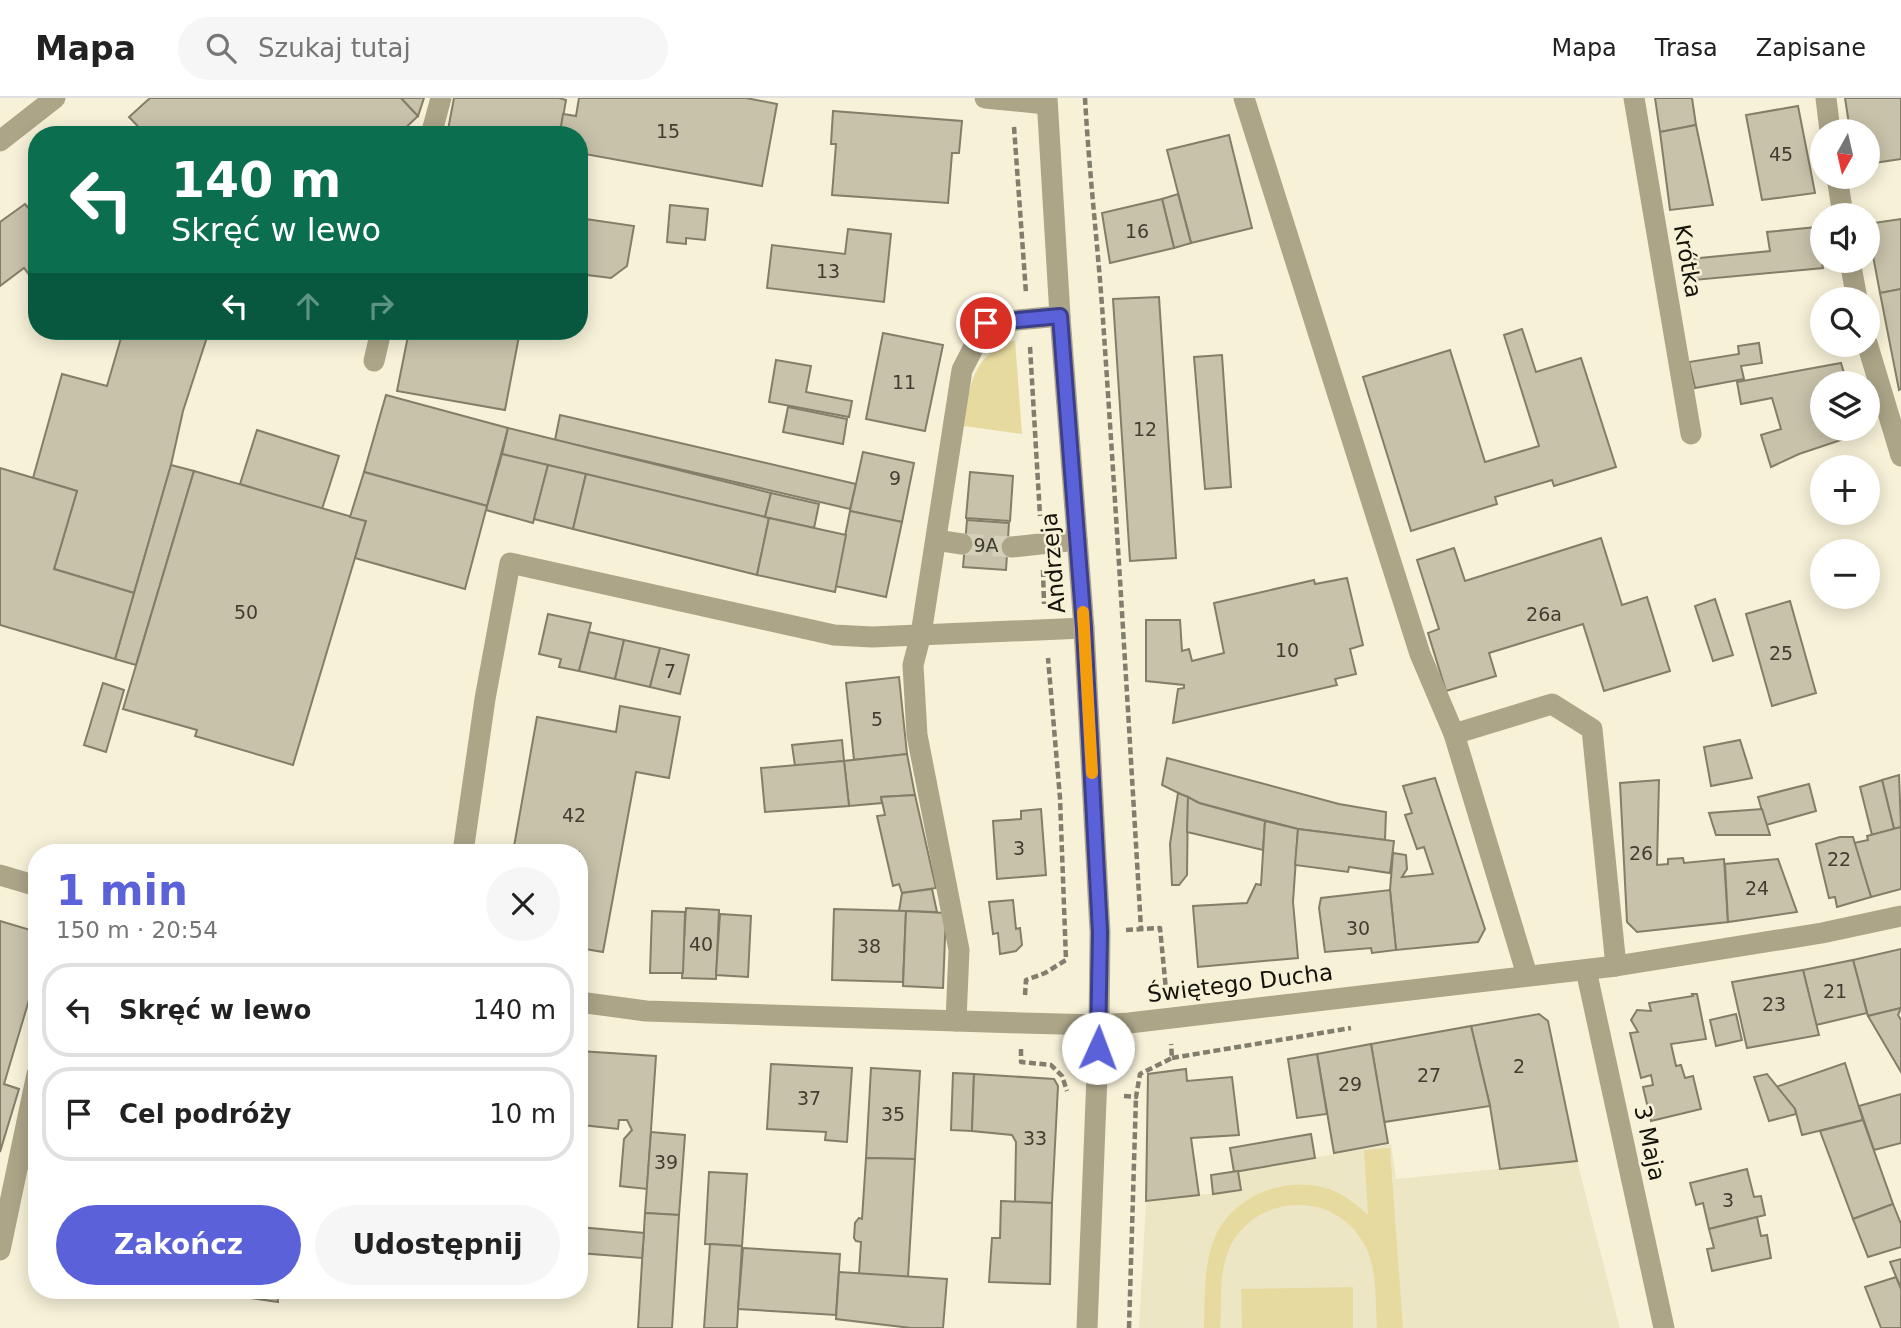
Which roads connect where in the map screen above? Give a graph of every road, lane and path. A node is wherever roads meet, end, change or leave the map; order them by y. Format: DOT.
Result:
graph roads {
  1 [pos="55,98"];
  2 [pos="441,98"];
  3 [pos="985,98"];
  4 [pos="1085,98"];
  5 [pos="1244,98"];
  6 [pos="1634,98"];
  7 [pos="1826,98"];
  8 [pos="1046,101"];
  9 [pos="1829,119"];
  10 [pos="433,126"];
  11 [pos="0,141"];
  12 [pos="1060,316"];
  13 [pos="379,340"];
  14 [pos="1871,357"];
  15 [pos="374,361"];
  16 [pos="1691,433"];
  17 [pos="1901,456"];
  18 [pos="936,540"];
  19 [pos="1077,540"];
  20 [pos="962,544"];
  21 [pos="1012,547"];
  22 [pos="1084,628"];
  23 [pos="921,634"];
  24 [pos="1454,734"];
  25 [pos="464,844"];
  26 [pos="0,875"];
  27 [pos="28,883"];
  28 [pos="1901,916"];
  29 [pos="1141,929"];
  30 [pos="1616,966"];
  31 [pos="1586,970"];
  32 [pos="1527,975"];
  33 [pos="588,1003"];
  34 [pos="956,1021"];
  35 [pos="1099,1025"];
  36 [pos="1364,1026"];
  37 [pos="1172,1058"];
  38 [pos="1136,1097"];
  39 [pos="28,1117"];
  40 [pos="0,1250"];
  41 [pos="1087,1328"];
  42 [pos="1129,1328"];
  43 [pos="1664,1328"];
  1 -- 11 [label="street"];
  2 -- 10 [label="street"];
  3 -- 8 [label="street"];
  4 -- 29 [label="path"];
  5 -- 24 [label="street"];
  6 -- 16 [label="street, Krótka"];
  7 -- 9 [label="street"];
  8 -- 12 [label="street, Andrzeja"];
  12 -- 18 [label="street"];
  12 -- 19 [label="street, Andrzeja"];
  13 -- 15 [label="street"];
  14 -- 17 [label="street"];
  18 -- 20 [label="street"];
  18 -- 23 [label="street"];
  19 -- 21 [label="street"];
  19 -- 22 [label="street, Andrzeja"];
  22 -- 23 [label="street"];
  22 -- 35 [label="street, Andrzeja"];
  23 -- 25 [label="street"];
  23 -- 34 [label="street"];
  24 -- 30 [label="street"];
  24 -- 32 [label="street"];
  26 -- 27 [label="street"];
  28 -- 30 [label="street, Świętego Ducha"];
  30 -- 31 [label="street, Świętego Ducha"];
  31 -- 32 [label="street, Świętego Ducha"];
  31 -- 43 [label="street, 3 Maja"];
  32 -- 35 [label="street, Świętego Ducha"];
  33 -- 34 [label="street, Świętego Ducha"];
  34 -- 35 [label="street, Świętego Ducha"];
  35 -- 41 [label="street, Andrzeja"];
  36 -- 37 [label="path"];
  38 -- 42 [label="path"];
  39 -- 40 [label="street"];
}
